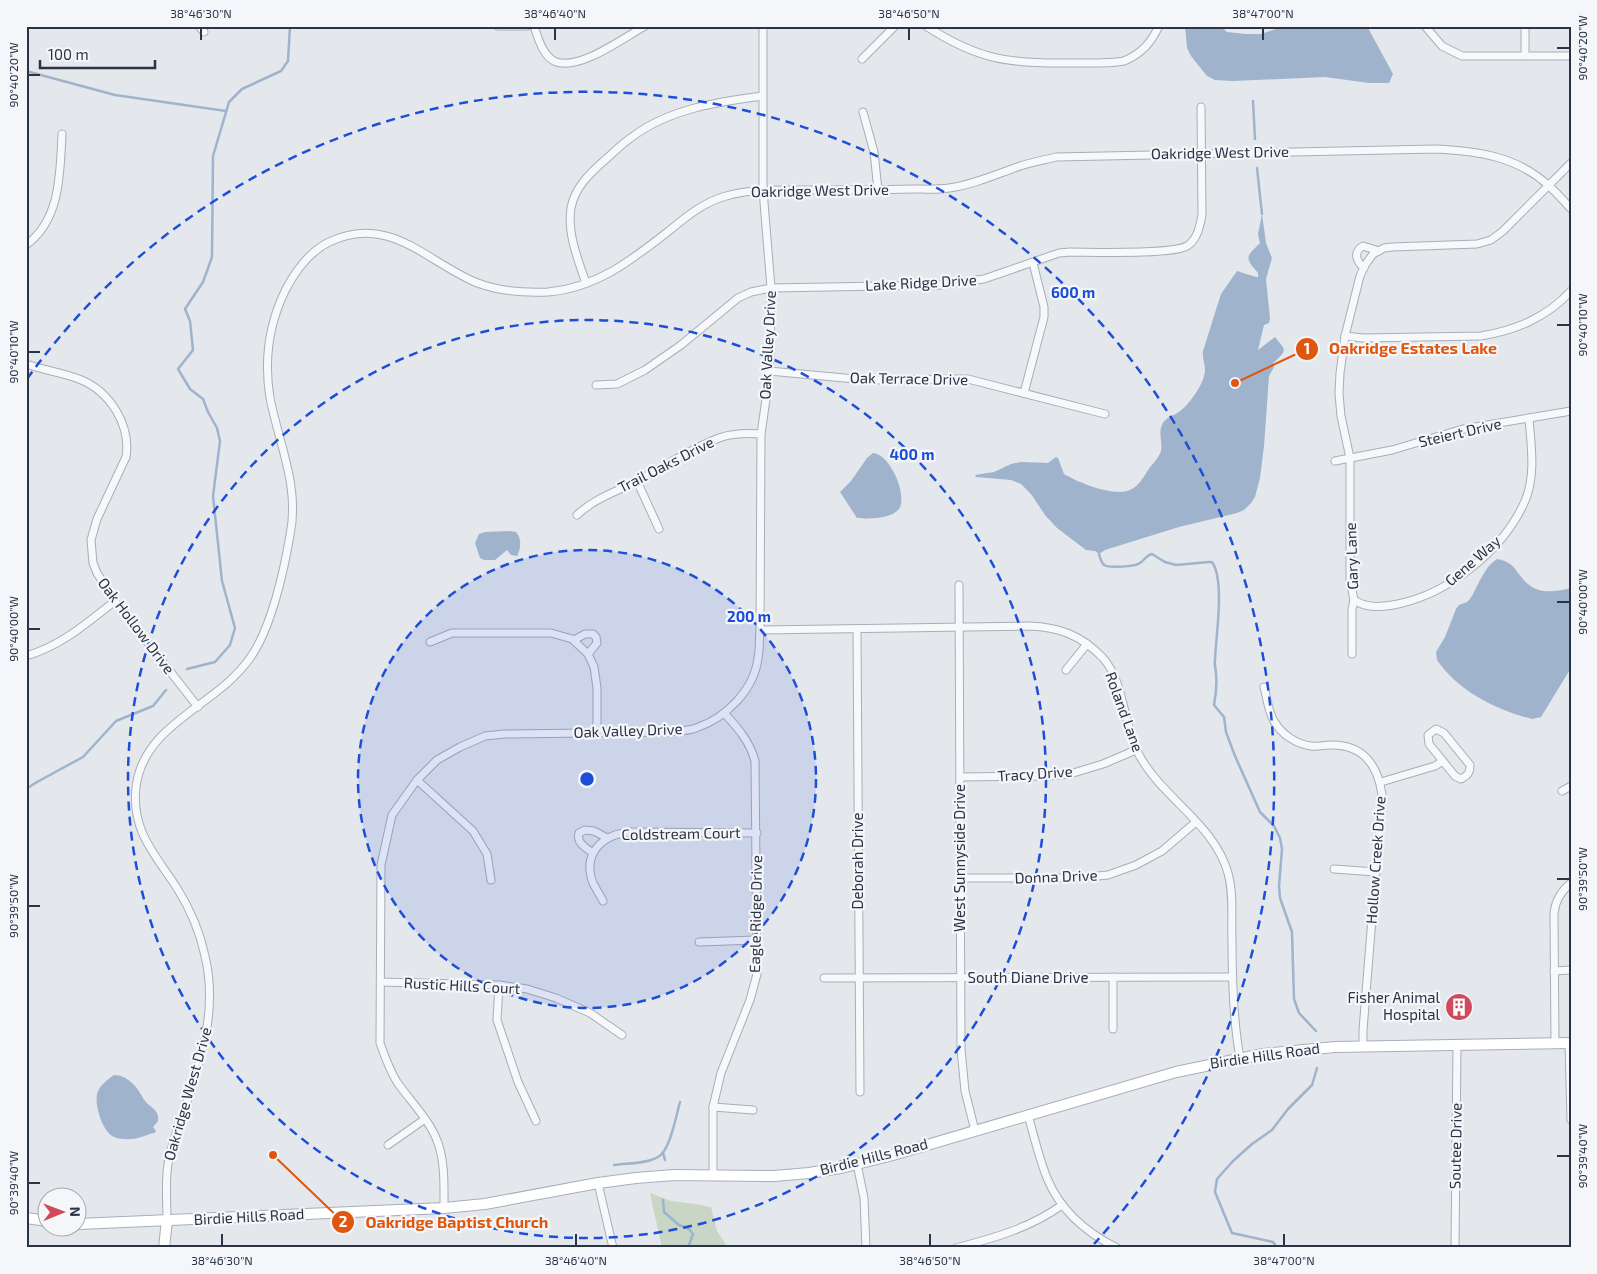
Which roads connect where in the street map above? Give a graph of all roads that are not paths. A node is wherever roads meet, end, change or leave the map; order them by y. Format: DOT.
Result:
graph roads {
  1 [pos="498,26"];
  2 [pos="527,26"];
  3 [pos="534,26"];
  4 [pos="645,26"];
  5 [pos="762,26"];
  6 [pos="895,26"];
  7 [pos="926,26"];
  8 [pos="1159,26"];
  9 [pos="1425,26"];
  10 [pos="1525,26"];
  11 [pos="1525,55"];
  12 [pos="1571,56"];
  13 [pos="862,59"];
  14 [pos="762,96"];
  15 [pos="1201,107"];
  16 [pos="863,112"];
  17 [pos="62,134"];
  18 [pos="1201,154"];
  19 [pos="1571,163"];
  20 [pos="1548,185"];
  21 [pos="763,190"];
  22 [pos="878,190"];
  23 [pos="1571,209"];
  24 [pos="26,245"];
  25 [pos="1379,251"];
  26 [pos="1034,263"];
  27 [pos="1364,268"];
  28 [pos="586,283"];
  29 [pos="771,288"];
  30 [pos="1571,291"];
  31 [pos="1345,336"];
  32 [pos="26,364"];
  33 [pos="769,371"];
  34 [pos="596,385"];
  35 [pos="1024,393"];
  36 [pos="1571,411"];
  37 [pos="1105,414"];
  38 [pos="1529,418"];
  39 [pos="761,434"];
  40 [pos="1350,458"];
  41 [pos="1335,461"];
  42 [pos="637,481"];
  43 [pos="577,515"];
  44 [pos="659,530"];
  45 [pos="959,585"];
  46 [pos="1354,600"];
  47 [pos="115,601"];
  48 [pos="959,627"];
  49 [pos="760,630"];
  50 [pos="857,630"];
  51 [pos="574,640"];
  52 [pos="430,642"];
  53 [pos="1087,644"];
  54 [pos="588,654"];
  55 [pos="1352,654"];
  56 [pos="26,656"];
  57 [pos="1066,670"];
  58 [pos="1264,688"];
  59 [pos="198,707"];
  60 [pos="725,714"];
  61 [pos="597,733"];
  62 [pos="1136,750"];
  63 [pos="1442,761"];
  64 [pos="960,777"];
  65 [pos="417,780"];
  66 [pos="1381,782"];
  67 [pos="1571,786"];
  68 [pos="1562,791"];
  69 [pos="1196,822"];
  70 [pos="757,833"];
  71 [pos="607,838"];
  72 [pos="593,853"];
  73 [pos="1334,869"];
  74 [pos="1376,872"];
  75 [pos="960,878"];
  76 [pos="491,880"];
  77 [pos="1571,883"];
  78 [pos="603,901"];
  79 [pos="756,940"];
  80 [pos="699,942"];
  81 [pos="1571,970"];
  82 [pos="1554,971"];
  83 [pos="1113,977"];
  84 [pos="1232,977"];
  85 [pos="824,978"];
  86 [pos="859,978"];
  87 [pos="960,978"];
  88 [pos="380,982"];
  89 [pos="499,985"];
  90 [pos="1113,1029"];
  91 [pos="622,1035"];
  92 [pos="1555,1043"];
  93 [pos="1570,1043"];
  94 [pos="1457,1045"];
  95 [pos="1363,1046"];
  96 [pos="1240,1058"];
  97 [pos="860,1092"];
  98 [pos="713,1107"];
  99 [pos="753,1110"];
  100 [pos="1028,1115"];
  101 [pos="425,1119"];
  102 [pos="1571,1120"];
  103 [pos="536,1121"];
  104 [pos="974,1131"];
  105 [pos="388,1145"];
  106 [pos="857,1164"];
  107 [pos="713,1176"];
  108 [pos="598,1184"];
  109 [pos="1062,1205"];
  110 [pos="444,1208"];
  111 [pos="167,1220"];
  112 [pos="88,1224"];
  113 [pos="965,1247"];
  114 [pos="164,1248"];
  115 [pos="613,1248"];
  116 [pos="866,1248"];
  117 [pos="956,1248"];
  118 [pos="1116,1248"];
  119 [pos="1455,1248"];
  1 -- 2 [label="street"];
  3 -- 4 [label="street"];
  5 -- 14 [label="street, Oak Valley Drive"];
  6 -- 13 [label="street"];
  7 -- 8 [label="street"];
  9 -- 11 [label="street"];
  10 -- 11 [label="street"];
  11 -- 12 [label="street"];
  14 -- 21 [label="street, Oak Valley Drive"];
  14 -- 28 [label="street"];
  15 -- 18 [label="street, Lake Ridge Drive"];
  16 -- 22 [label="street"];
  17 -- 24 [label="street"];
  18 -- 20 [label="street, Oakridge West Drive"];
  18 -- 22 [label="street, Oakridge West Drive"];
  18 -- 26 [label="street, Lake Ridge Drive"];
  19 -- 20 [label="street"];
  20 -- 23 [label="street, Oakridge West Drive"];
  20 -- 25 [label="street"];
  21 -- 22 [label="street, Oakridge West Drive"];
  21 -- 28 [label="street, Oakridge West Drive"];
  21 -- 29 [label="street, Oak Valley Drive"];
  25 -- 27 [label="street"];
  25 -- 27 [label="street"];
  26 -- 29 [label="street, Lake Ridge Drive"];
  26 -- 35 [label="street"];
  27 -- 31 [label="street, Gary Lane"];
  28 -- 59 [label="street, Oakridge West Drive"];
  29 -- 33 [label="street, Oak Valley Drive"];
  29 -- 34 [label="street, Lake Ridge Drive"];
  30 -- 31 [label="street"];
  31 -- 40 [label="street, Gary Lane"];
  32 -- 47 [label="street, Oak Hollow Drive"];
  33 -- 35 [label="street, Oak Terrace Drive"];
  33 -- 39 [label="street, Oak Valley Drive"];
  35 -- 37 [label="street, Oak Terrace Drive"];
  36 -- 38 [label="street, Steiert Drive"];
  38 -- 40 [label="street, Steiert Drive"];
  38 -- 46 [label="street, Gene Way"];
  39 -- 42 [label="street, Trail Oaks Drive"];
  39 -- 49 [label="street, Oak Valley Drive"];
  40 -- 41 [label="street, Steiert Drive"];
  40 -- 46 [label="street, Gary Lane"];
  42 -- 43 [label="street, Trail Oaks Drive"];
  42 -- 44 [label="street"];
  45 -- 48 [label="street, West Sunnyside Drive"];
  46 -- 55 [label="street, Gary Lane"];
  47 -- 56 [label="street"];
  47 -- 59 [label="street, Oak Hollow Drive"];
  48 -- 50 [label="street, Roland Lane"];
  48 -- 53 [label="street, Roland Lane"];
  48 -- 64 [label="street, West Sunnyside Drive"];
  49 -- 50 [label="street, Roland Lane"];
  49 -- 60 [label="street, Oak Valley Drive"];
  50 -- 86 [label="street, Deborah Drive"];
  51 -- 52 [label="street"];
  51 -- 54 [label="street"];
  51 -- 54 [label="street"];
  53 -- 57 [label="street"];
  53 -- 62 [label="street, Roland Lane"];
  54 -- 61 [label="street"];
  58 -- 66 [label="street, Hollow Creek Drive"];
  59 -- 111 [label="street, Oakridge West Drive"];
  60 -- 61 [label="street, Oak Valley Drive"];
  60 -- 70 [label="street, Eagle Ridge Drive"];
  61 -- 65 [label="street, Oak Valley Drive"];
  62 -- 64 [label="street, Tracy Drive"];
  62 -- 69 [label="street, Roland Lane"];
  63 -- 63 [label="street"];
  63 -- 66 [label="street"];
  64 -- 75 [label="street, West Sunnyside Drive"];
  65 -- 76 [label="street"];
  65 -- 88 [label="street, Oak Valley Drive"];
  66 -- 74 [label="street, Hollow Creek Drive"];
  67 -- 68 [label="street"];
  69 -- 75 [label="street, Donna Drive"];
  69 -- 84 [label="street, Roland Lane"];
  70 -- 71 [label="street, Coldstream Court"];
  70 -- 79 [label="street, Eagle Ridge Drive"];
  71 -- 72 [label="street, Coldstream Court"];
  71 -- 72 [label="street, Coldstream Court"];
  72 -- 78 [label="street"];
  73 -- 74 [label="street"];
  74 -- 95 [label="street, Hollow Creek Drive"];
  75 -- 87 [label="street, West Sunnyside Drive"];
  77 -- 82 [label="street"];
  79 -- 80 [label="street"];
  79 -- 98 [label="street, Eagle Ridge Drive"];
  81 -- 82 [label="street"];
  82 -- 92 [label="street"];
  83 -- 84 [label="street, South Diane Drive"];
  83 -- 87 [label="street, South Diane Drive"];
  83 -- 90 [label="street"];
  84 -- 96 [label="street, Roland Lane"];
  85 -- 86 [label="street, South Diane Drive"];
  86 -- 87 [label="street, South Diane Drive"];
  86 -- 97 [label="street, Deborah Drive"];
  87 -- 104 [label="street, West Sunnyside Drive"];
  88 -- 89 [label="street, Rustic Hills Court"];
  88 -- 101 [label="street, Oak Valley Drive"];
  89 -- 91 [label="street, Rustic Hills Court"];
  89 -- 103 [label="street"];
  92 -- 93 [label="main road, Birdie Hills Road"];
  92 -- 94 [label="main road, Birdie Hills Road"];
  93 -- 102 [label="street"];
  94 -- 95 [label="main road, Birdie Hills Road"];
  94 -- 119 [label="street, Soutee Drive"];
  95 -- 96 [label="main road, Birdie Hills Road"];
  96 -- 100 [label="main road, Birdie Hills Road"];
  98 -- 99 [label="street"];
  98 -- 107 [label="street, Eagle Ridge Drive"];
  100 -- 104 [label="main road, Birdie Hills Road"];
  100 -- 109 [label="street"];
  101 -- 105 [label="street"];
  101 -- 110 [label="street, Oak Valley Drive"];
  104 -- 106 [label="main road, Birdie Hills Road"];
  106 -- 107 [label="main road, Birdie Hills Road"];
  106 -- 116 [label="street"];
  107 -- 108 [label="main road, Birdie Hills Road"];
  108 -- 110 [label="main road, Birdie Hills Road"];
  108 -- 115 [label="street"];
  109 -- 113 [label="street"];
  109 -- 118 [label="street"];
  110 -- 111 [label="main road, Birdie Hills Road"];
  111 -- 112 [label="main road, Birdie Hills Road"];
  111 -- 114 [label="main road"];
  113 -- 117 [label="street"];
}
